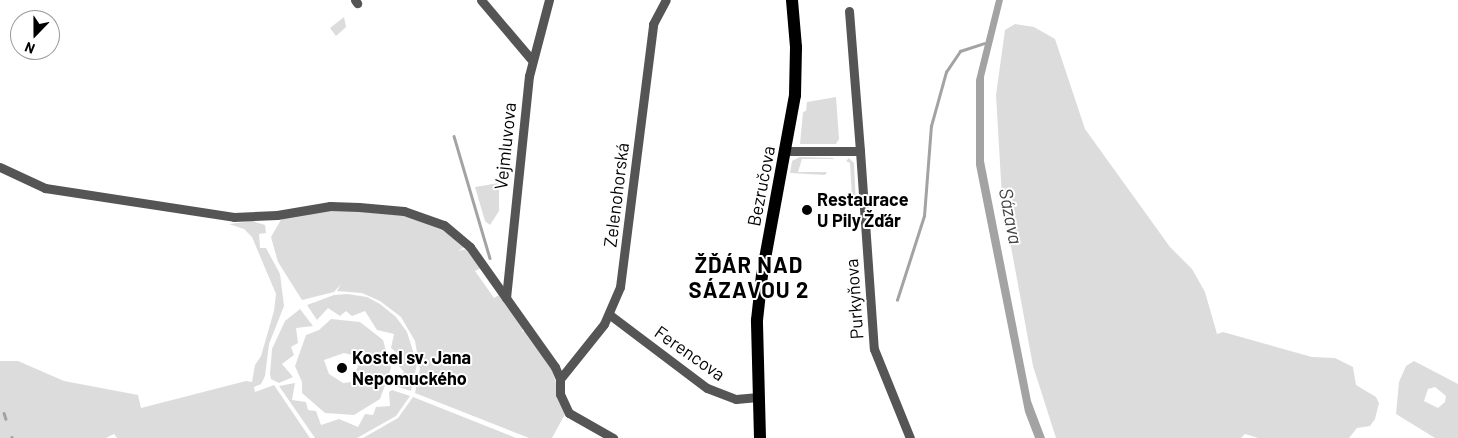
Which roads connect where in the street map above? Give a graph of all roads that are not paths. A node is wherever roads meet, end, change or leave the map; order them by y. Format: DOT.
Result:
graph roads {
  1 [pos="481,0"];
  2 [pos="549,0"];
  3 [pos="666,0"];
  4 [pos="792,0"];
  5 [pos="849,11"];
  6 [pos="531,59"];
  7 [pos="785,151"];
  8 [pos="860,152"];
  9 [pos="0,167"];
  10 [pos="506,298"];
  11 [pos="610,315"];
  12 [pos="560,380"];
  13 [pos="758,397"];
  14 [pos="613,438"];
  15 [pos="760,438"];
  16 [pos="910,438"];
  1 -- 6 [label="street"];
  2 -- 6 [label="street, Vejmluvova"];
  3 -- 11 [label="street, Zelenohorská"];
  4 -- 7 [label="main road, Bezručova"];
  5 -- 8 [label="street, Purkyňova"];
  6 -- 10 [label="street, Vejmluvova"];
  7 -- 8 [label="street"];
  7 -- 13 [label="main road, Bezručova"];
  8 -- 16 [label="street, Purkyňova"];
  9 -- 10 [label="street"];
  10 -- 12 [label="street"];
  11 -- 12 [label="street, Zelenohorská"];
  11 -- 13 [label="street, Ferencova"];
  12 -- 14 [label="street"];
  13 -- 15 [label="main road, Bezručova"];
}
